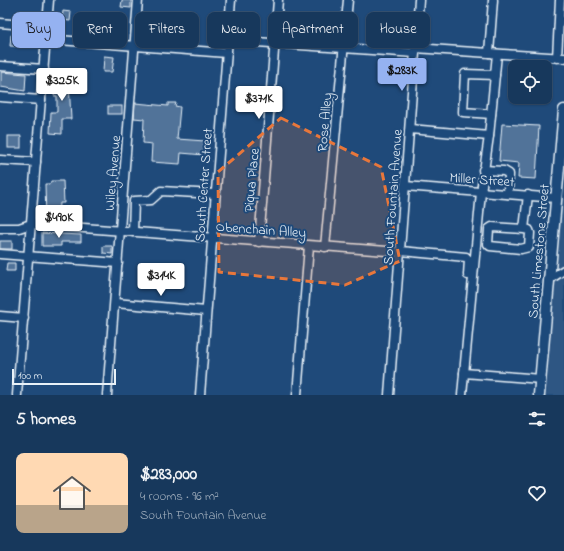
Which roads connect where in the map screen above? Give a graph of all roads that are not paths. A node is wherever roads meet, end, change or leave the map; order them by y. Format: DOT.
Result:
graph roads {
  1 [pos="49,0"];
  2 [pos="138,0"];
  3 [pos="231,0"];
  4 [pos="278,0"];
  5 [pos="348,0"];
  6 [pos="419,0"];
  7 [pos="493,0"];
  8 [pos="560,0"];
  9 [pos="48,12"];
  10 [pos="137,12"];
  11 [pos="230,12"];
  12 [pos="277,12"];
  13 [pos="347,12"];
  14 [pos="0,23"];
  15 [pos="12,24"];
  16 [pos="65,40"];
  17 [pos="135,46"];
  18 [pos="45,48"];
  19 [pos="161,48"];
  20 [pos="226,48"];
  21 [pos="275,48"];
  22 [pos="344,48"];
  23 [pos="415,51"];
  24 [pos="226,53"];
  25 [pos="493,53"];
  26 [pos="560,58"];
  27 [pos="0,66"];
  28 [pos="44,69"];
  29 [pos="495,75"];
  30 [pos="0,97"];
  31 [pos="41,100"];
  32 [pos="564,110"];
  33 [pos="491,114"];
  34 [pos="410,129"];
  35 [pos="489,136"];
  36 [pos="0,160"];
  37 [pos="36,162"];
  38 [pos="484,170"];
  39 [pos="405,186"];
  40 [pos="481,192"];
  41 [pos="215,194"];
  42 [pos="508,194"];
  43 [pos="528,195"];
  44 [pos="556,198"];
  45 [pos="31,224"];
  46 [pos="0,228"];
  47 [pos="524,228"];
  48 [pos="120,231"];
  49 [pos="133,232"];
  50 [pos="212,238"];
  51 [pos="259,242"];
  52 [pos="309,246"];
  53 [pos="325,247"];
  54 [pos="400,252"];
  55 [pos="0,254"];
  56 [pos="29,256"];
  57 [pos="118,263"];
  58 [pos="564,270"];
  59 [pos="468,275"];
  60 [pos="550,278"];
  61 [pos="115,303"];
  62 [pos="206,311"];
  63 [pos="0,316"];
  64 [pos="24,318"];
  65 [pos="464,373"];
  66 [pos="541,380"];
  67 [pos="17,395"];
  68 [pos="107,395"];
  69 [pos="200,395"];
  70 [pos="296,395"];
  71 [pos="389,395"];
  72 [pos="462,395"];
  73 [pos="539,395"];
  1 -- 9 [label="street"];
  2 -- 10 [label="street, Wiley Avenue"];
  3 -- 11 [label="street, South Center Street"];
  4 -- 12 [label="street, Piqua Place"];
  5 -- 13 [label="street, Rose Alley"];
  6 -- 23 [label="street, South Fountain Avenue"];
  7 -- 25 [label="street"];
  8 -- 26 [label="street"];
  14 -- 15 [label="street"];
  16 -- 17 [label="street"];
  17 -- 48 [label="street, Wiley Avenue"];
  18 -- 28 [label="street"];
  19 -- 24 [label="street"];
  20 -- 24 [label="street, South Center Street"];
  21 -- 51 [label="street, Piqua Place"];
  22 -- 23 [label="street"];
  22 -- 53 [label="street, Rose Alley"];
  23 -- 25 [label="street"];
  23 -- 34 [label="street, South Fountain Avenue"];
  24 -- 41 [label="street, South Center Street"];
  25 -- 26 [label="street"];
  25 -- 29 [label="street"];
  27 -- 28 [label="street"];
  28 -- 31 [label="street"];
  29 -- 33 [label="street"];
  29 -- 33 [label="street"];
  30 -- 31 [label="street"];
  31 -- 37 [label="street"];
  32 -- 44 [label="main road, South Limestone Street"];
  33 -- 35 [label="street"];
  34 -- 35 [label="street"];
  34 -- 39 [label="street, South Fountain Avenue"];
  35 -- 38 [label="street"];
  36 -- 37 [label="street"];
  37 -- 45 [label="street"];
  38 -- 40 [label="street"];
  38 -- 42 [label="street"];
  39 -- 40 [label="street, Miller Street"];
  39 -- 54 [label="street, South Fountain Avenue"];
  40 -- 42 [label="street, Miller Street"];
  40 -- 65 [label="street"];
  41 -- 49 [label="street"];
  41 -- 50 [label="street, South Center Street"];
  42 -- 43 [label="street, Miller Street"];
  43 -- 44 [label="street, Miller Street"];
  43 -- 47 [label="street"];
  44 -- 60 [label="main road, South Limestone Street"];
  45 -- 46 [label="street, Obenchain Alley"];
  45 -- 48 [label="street, Obenchain Alley"];
  45 -- 56 [label="street"];
  47 -- 47 [label="street"];
  48 -- 49 [label="street, Obenchain Alley"];
  48 -- 57 [label="street, Wiley Avenue"];
  49 -- 50 [label="street, Obenchain Alley"];
  50 -- 51 [label="street, Obenchain Alley"];
  50 -- 62 [label="street, South Center Street"];
  51 -- 52 [label="street, Obenchain Alley"];
  52 -- 53 [label="street, Obenchain Alley"];
  52 -- 70 [label="street"];
  53 -- 54 [label="street, Obenchain Alley"];
  54 -- 59 [label="street, Obenchain Alley"];
  54 -- 71 [label="street, South Fountain Avenue"];
  55 -- 56 [label="street"];
  56 -- 57 [label="street"];
  56 -- 64 [label="street"];
  57 -- 61 [label="street, Wiley Avenue"];
  58 -- 60 [label="street"];
  60 -- 66 [label="main road, South Limestone Street"];
  61 -- 62 [label="street"];
  61 -- 68 [label="street, Wiley Avenue"];
  62 -- 69 [label="street, South Center Street"];
  63 -- 64 [label="street"];
  64 -- 67 [label="street"];
  65 -- 66 [label="street"];
  65 -- 72 [label="street"];
  66 -- 73 [label="main road, South Limestone Street"];
}
